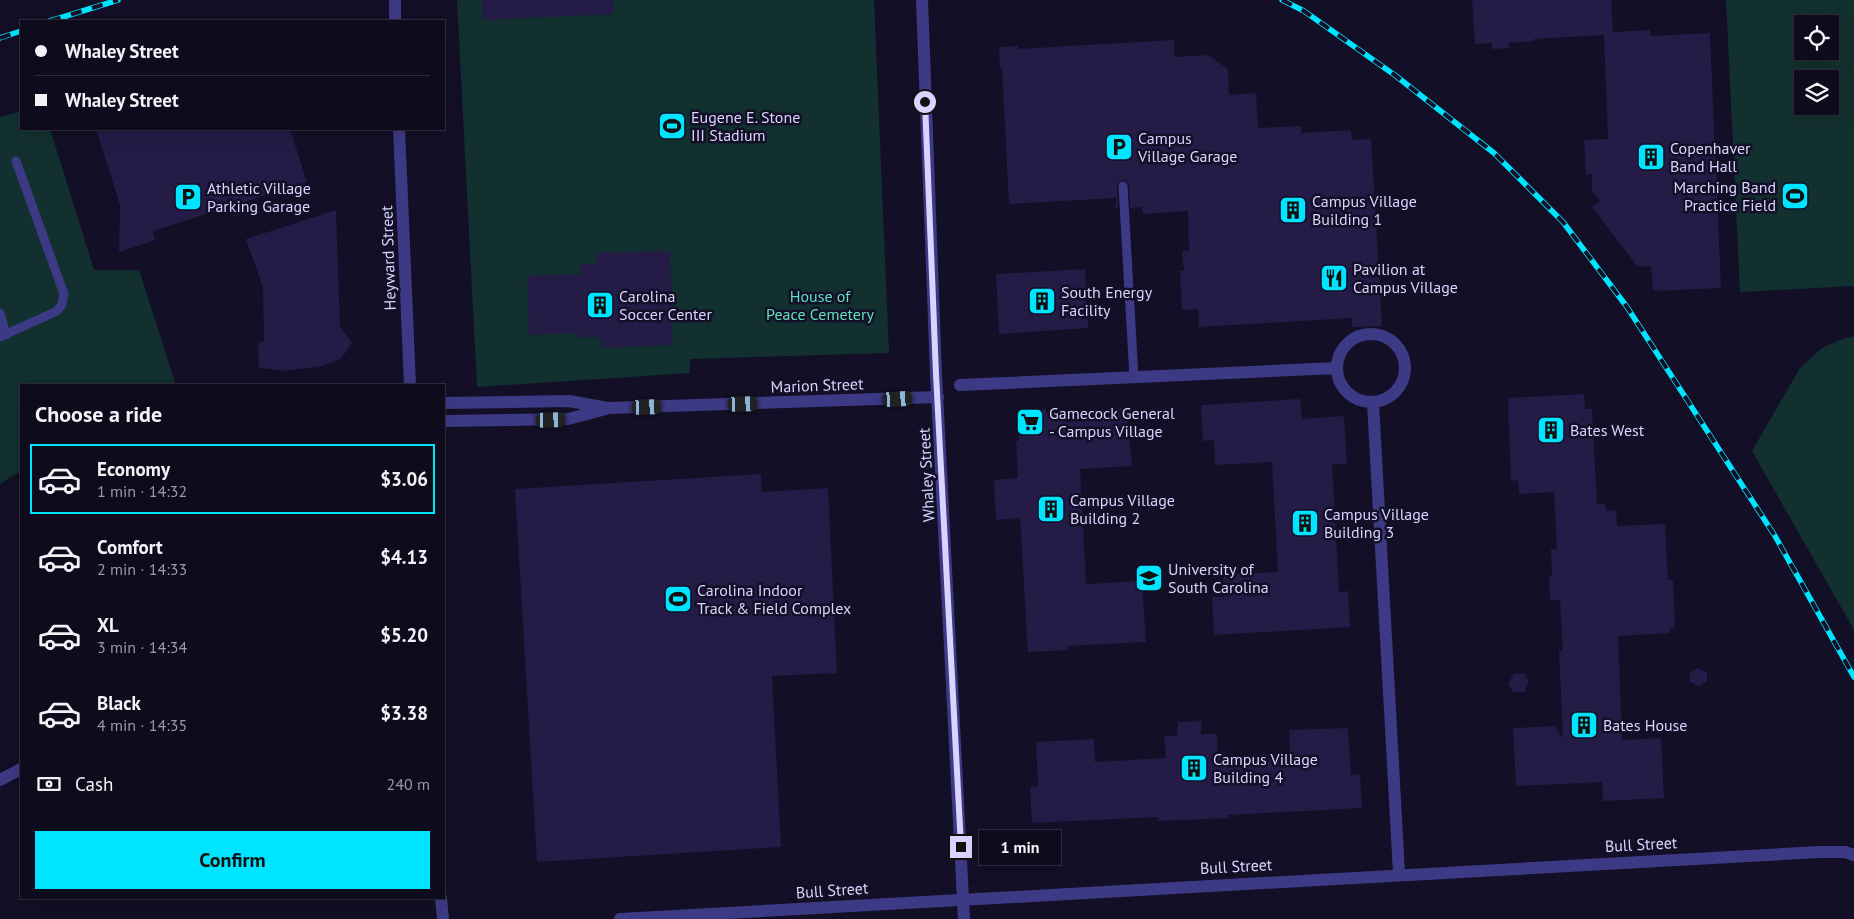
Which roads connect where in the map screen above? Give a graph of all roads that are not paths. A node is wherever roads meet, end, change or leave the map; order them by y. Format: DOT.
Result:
graph roads {
  1 [pos="394,0"];
  2 [pos="922,0"];
  3 [pos="395,20"];
  4 [pos="399,130"];
  5 [pos="16,161"];
  6 [pos="1123,186"];
  7 [pos="0,313"];
  8 [pos="3,336"];
  9 [pos="1337,368"];
  10 [pos="1134,377"];
  11 [pos="410,384"];
  12 [pos="960,385"];
  13 [pos="938,397"];
  14 [pos="445,403"];
  15 [pos="1374,403"];
  16 [pos="608,408"];
  17 [pos="445,421"];
  18 [pos="20,770"];
  19 [pos="0,780"];
  20 [pos="1854,855"];
  21 [pos="1399,873"];
  22 [pos="964,898"];
  23 [pos="441,899"];
  24 [pos="443,919"];
  25 [pos="620,919"];
  26 [pos="964,919"];
  1 -- 3 [label="street"];
  2 -- 13 [label="street, Whaley Street"];
  4 -- 11 [label="street, Heyward Street"];
  5 -- 8 [label="lane"];
  6 -- 10 [label="lane"];
  7 -- 8 [label="lane"];
  9 -- 10 [label="street"];
  9 -- 15 [label="street"];
  9 -- 15 [label="street"];
  10 -- 12 [label="street"];
  13 -- 16 [label="street, Marion Street"];
  13 -- 22 [label="street, Whaley Street"];
  14 -- 16 [label="street, Marion Street"];
  15 -- 21 [label="street"];
  16 -- 17 [label="street, Marion Street"];
  18 -- 19 [label="street"];
  20 -- 21 [label="street, Bull Street"];
  21 -- 22 [label="street, Bull Street"];
  22 -- 25 [label="street, Bull Street"];
  22 -- 26 [label="street, Whaley Street"];
  23 -- 24 [label="street"];
}
